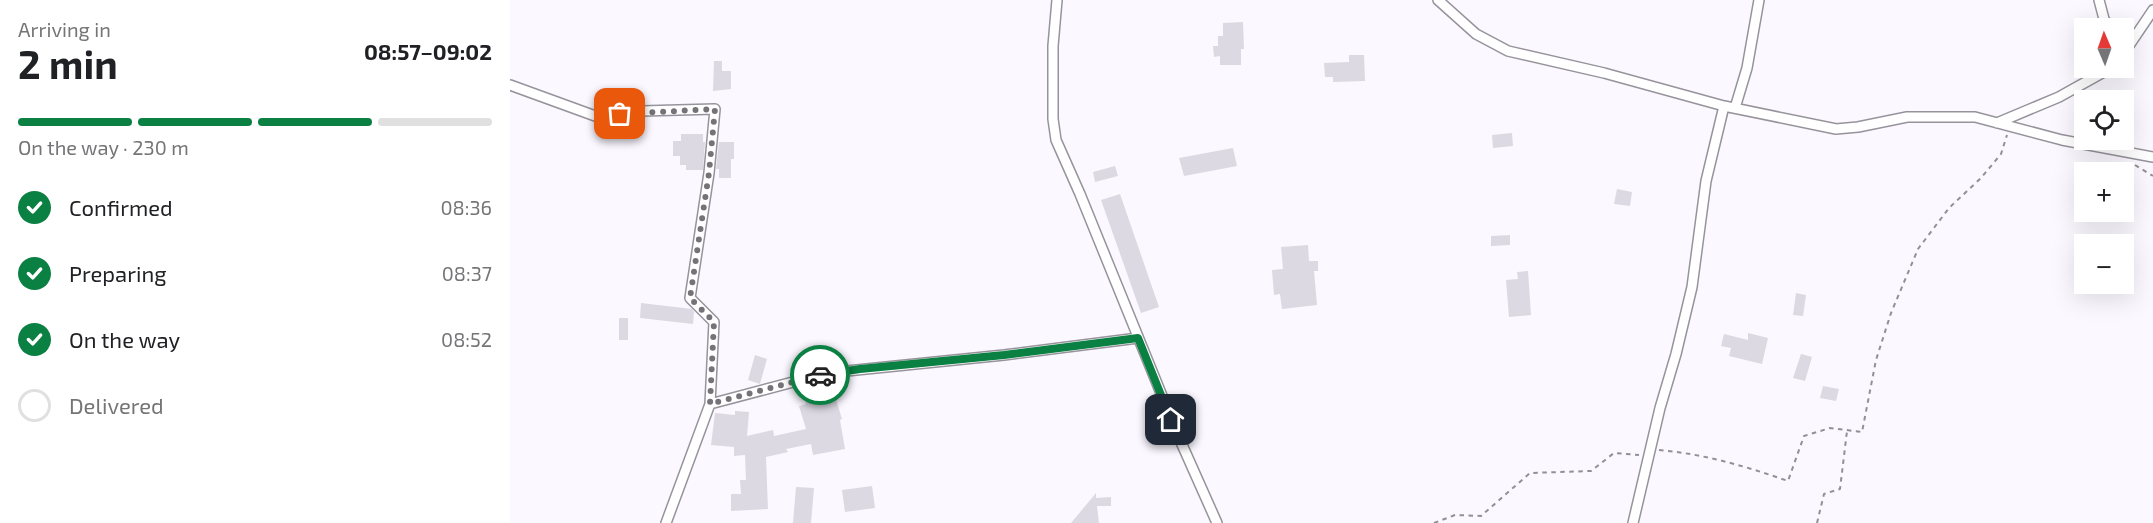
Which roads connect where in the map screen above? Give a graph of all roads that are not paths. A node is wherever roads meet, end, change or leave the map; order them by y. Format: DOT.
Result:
graph roads {
  1 [pos="1057,0"];
  2 [pos="1438,0"];
  3 [pos="1759,0"];
  4 [pos="2099,0"];
  5 [pos="2153,10"];
  6 [pos="2105,18"];
  7 [pos="2134,38"];
  8 [pos="2092,78"];
  9 [pos="510,85"];
  10 [pos="1724,106"];
  11 [pos="1735,108"];
  12 [pos="1997,123"];
  13 [pos="2153,157"];
  14 [pos="1138,338"];
  15 [pos="710,404"];
  16 [pos="666,523"];
  17 [pos="1217,523"];
  18 [pos="1633,523"];
  1 -- 14 [label="street"];
  2 -- 10 [label="street"];
  3 -- 11 [label="street"];
  4 -- 6 [label="street"];
  5 -- 7 [label="street"];
  8 -- 12 [label="street"];
  9 -- 15 [label="street"];
  10 -- 11 [label="street"];
  10 -- 18 [label="street"];
  11 -- 12 [label="street"];
  12 -- 13 [label="street"];
  14 -- 15 [label="street"];
  14 -- 17 [label="street"];
  15 -- 16 [label="street"];
}
